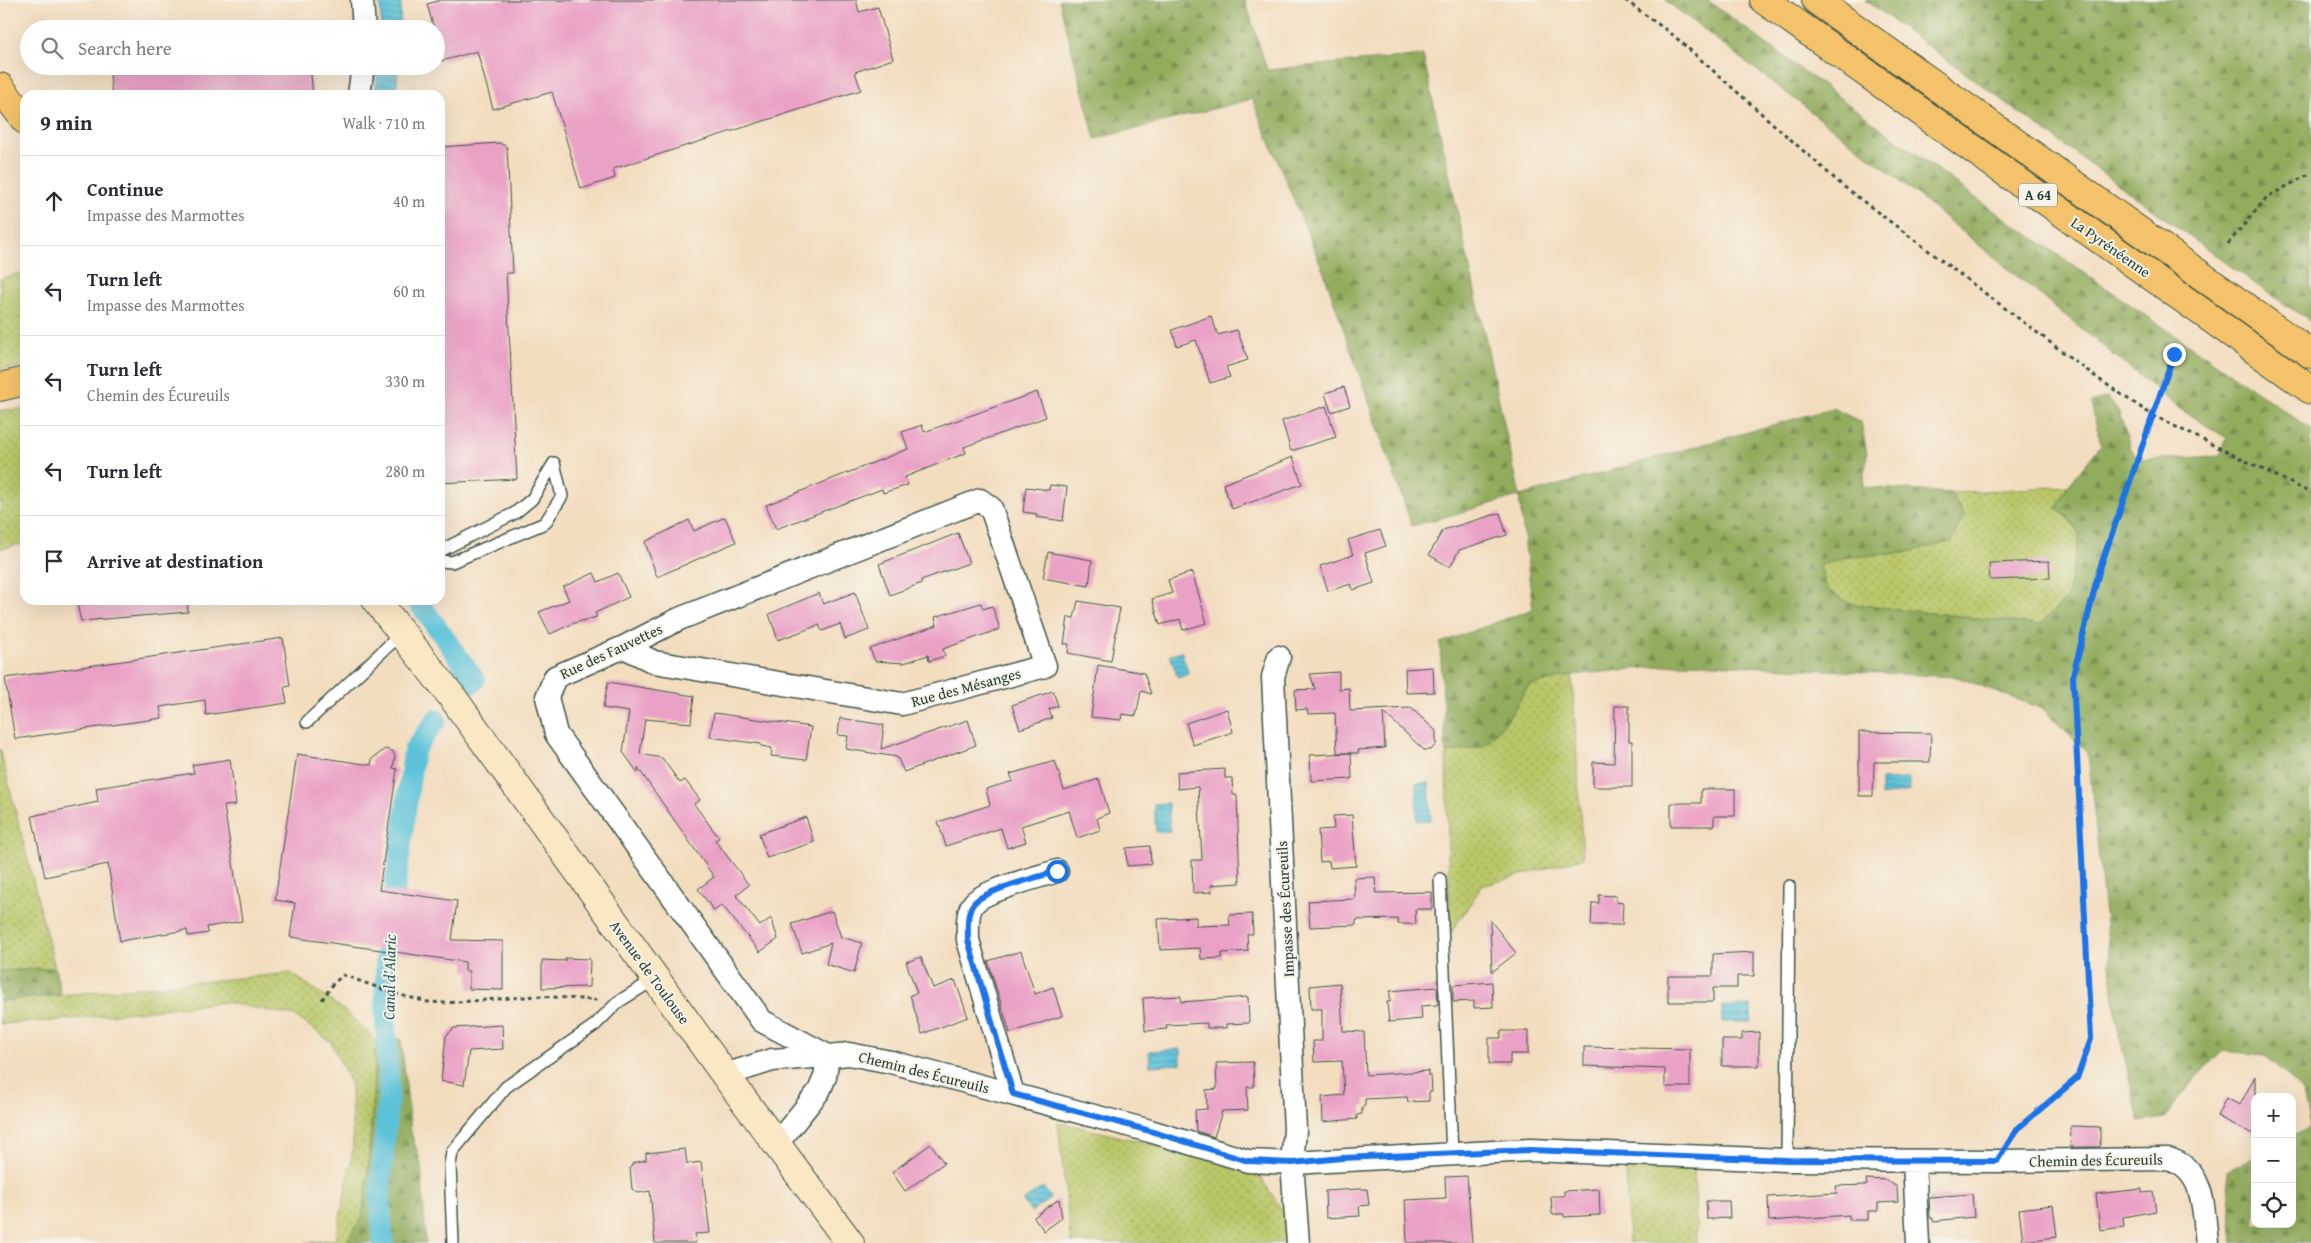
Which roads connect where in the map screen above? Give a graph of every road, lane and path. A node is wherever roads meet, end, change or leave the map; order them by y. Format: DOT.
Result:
graph roads {
  1 [pos="362,0"];
  2 [pos="1625,0"];
  3 [pos="1764,0"];
  4 [pos="1816,0"];
  5 [pos="363,20"];
  6 [pos="362,75"];
  7 [pos="0,87"];
  8 [pos="360,90"];
  9 [pos="20,113"];
  10 [pos="2311,173"];
  11 [pos="2228,244"];
  12 [pos="2174,354"];
  13 [pos="2311,354"];
  14 [pos="20,382"];
  15 [pos="0,387"];
  16 [pos="2311,390"];
  17 [pos="0,393"];
  18 [pos="20,396"];
  19 [pos="2152,415"];
  20 [pos="2311,493"];
  21 [pos="980,500"];
  22 [pos="445,548"];
  23 [pos="445,561"];
  24 [pos="380,605"];
  25 [pos="402,633"];
  26 [pos="624,647"];
  27 [pos="1279,656"];
  28 [pos="307,722"];
  29 [pos="1057,871"];
  30 [pos="1440,879"];
  31 [pos="1789,886"];
  32 [pos="655,979"];
  33 [pos="322,1000"];
  34 [pos="618,1002"];
  35 [pos="828,1056"];
  36 [pos="725,1076"];
  37 [pos="1013,1094"];
  38 [pos="776,1145"];
  39 [pos="1452,1154"];
  40 [pos="1787,1160"];
  41 [pos="1914,1161"];
  42 [pos="1997,1161"];
  43 [pos="1292,1163"];
  44 [pos="453,1243"];
  45 [pos="850,1243"];
  46 [pos="1298,1243"];
  47 [pos="1918,1243"];
  48 [pos="2207,1243"];
  1 -- 5 [label="street"];
  2 -- 19 [label="path"];
  3 -- 16 [label="main road, La Pyrénéenne / A 64"];
  4 -- 13 [label="main road, La Pyrénéenne / A 64"];
  6 -- 8 [label="street"];
  7 -- 9 [label="main road"];
  10 -- 11 [label="path"];
  12 -- 19 [label="path"];
  14 -- 15 [label="main road"];
  17 -- 18 [label="main road"];
  19 -- 20 [label="path"];
  19 -- 42 [label="path"];
  21 -- 26 [label="street, Rue des Fauvettes"];
  21 -- 26 [label="street, Rue des Mésanges"];
  22 -- 23 [label="lane"];
  24 -- 25 [label="main road, Avenue de Toulouse"];
  25 -- 28 [label="lane"];
  25 -- 32 [label="main road, Avenue de Toulouse"];
  26 -- 35 [label="street, Rue des Fauvettes"];
  27 -- 43 [label="street, Impasse des Écureuils"];
  29 -- 37 [label="street"];
  30 -- 39 [label="lane"];
  31 -- 40 [label="lane"];
  32 -- 34 [label="lane"];
  32 -- 36 [label="main road, Avenue de Toulouse"];
  33 -- 34 [label="path"];
  34 -- 44 [label="lane"];
  35 -- 36 [label="street, Chemin des Écureuils"];
  35 -- 37 [label="street, Chemin des Écureuils"];
  35 -- 38 [label="street"];
  36 -- 38 [label="main road, Avenue de Toulouse"];
  37 -- 43 [label="street, Chemin des Écureuils"];
  38 -- 45 [label="main road, Avenue de Toulouse"];
  39 -- 40 [label="street, Chemin des Écureuils"];
  39 -- 43 [label="street, Chemin des Écureuils"];
  40 -- 41 [label="street, Chemin des Écureuils"];
  41 -- 42 [label="street, Chemin des Écureuils"];
  41 -- 47 [label="street"];
  42 -- 48 [label="street, Chemin des Écureuils"];
  43 -- 46 [label="street, Impasse des Écureuils"];
}
